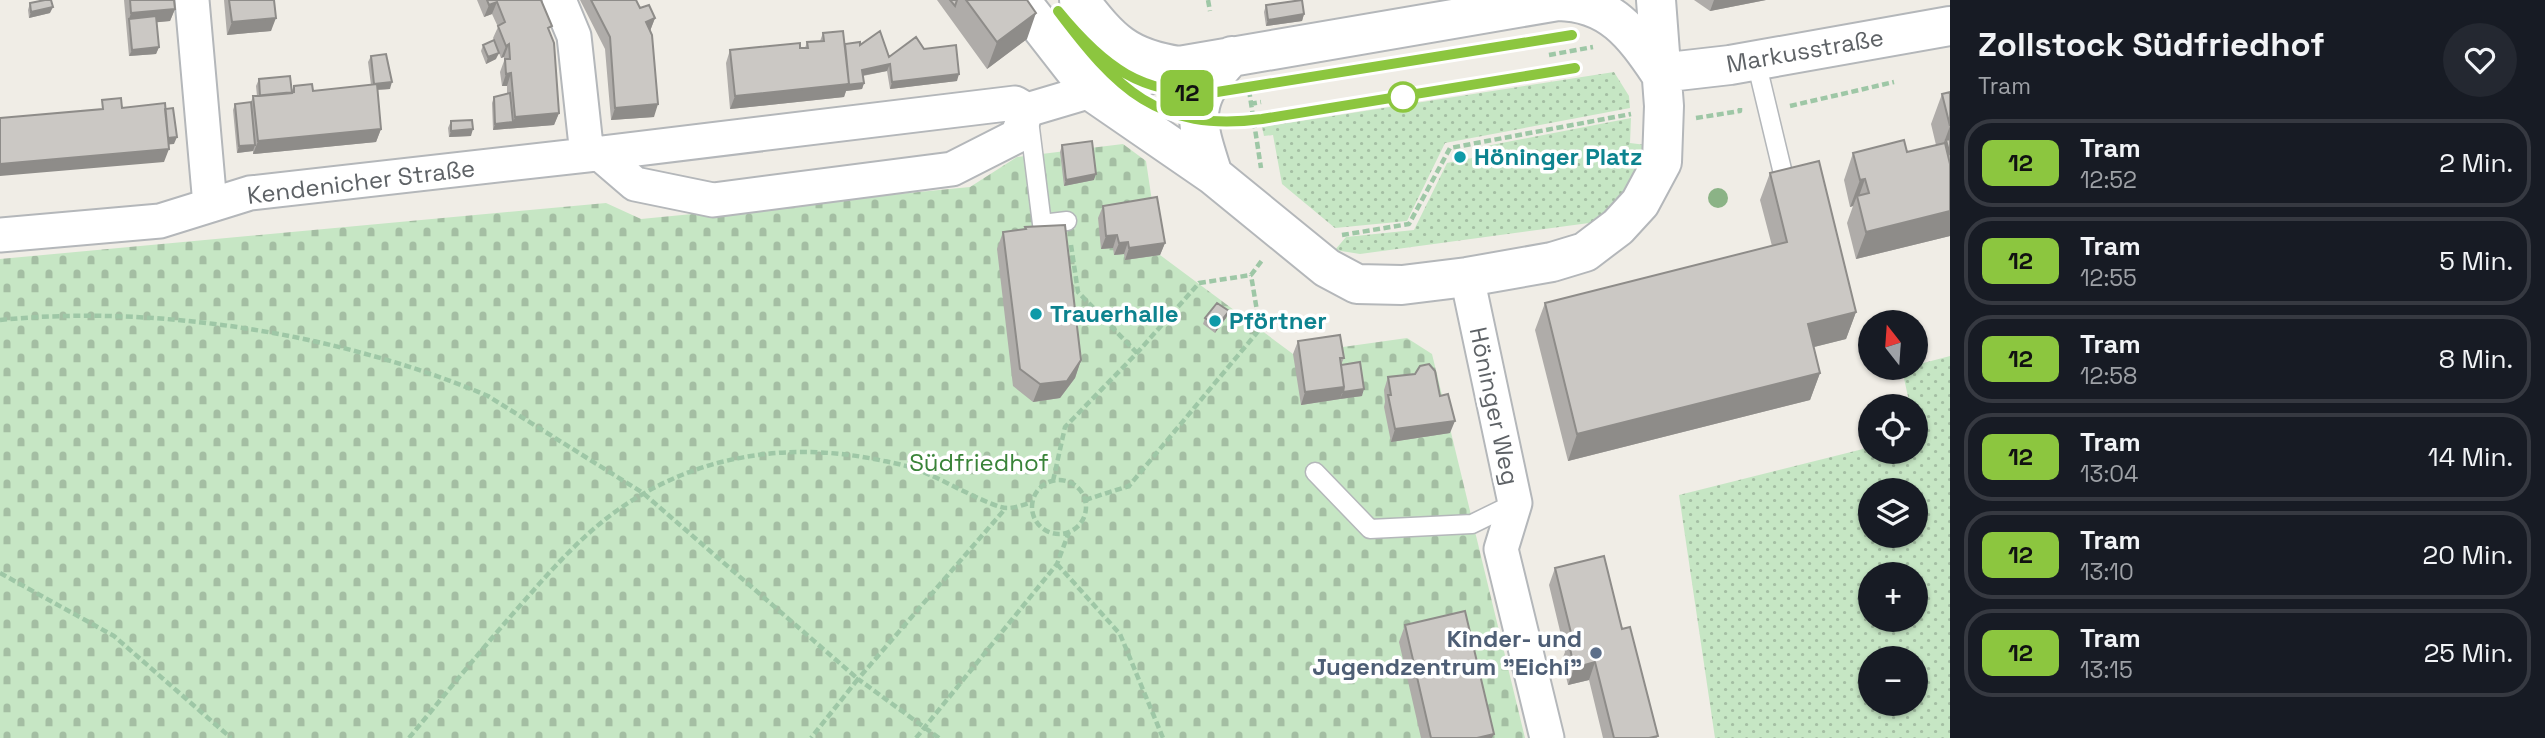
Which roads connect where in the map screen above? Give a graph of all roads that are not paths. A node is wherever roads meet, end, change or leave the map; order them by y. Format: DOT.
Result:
graph roads {
  1 [pos="192,0"];
  2 [pos="559,0"];
  3 [pos="1020,0"];
  4 [pos="1079,0"];
  5 [pos="1656,0"];
  6 [pos="1578,1"];
  7 [pos="1950,26"];
  8 [pos="1238,55"];
  9 [pos="1743,63"];
  10 [pos="1179,66"];
  11 [pos="1660,73"];
  12 [pos="1091,91"];
  13 [pos="1027,110"];
  14 [pos="594,155"];
  15 [pos="1213,175"];
  16 [pos="1785,183"];
  17 [pos="210,205"];
  18 [pos="1067,220"];
  19 [pos="0,235"];
  20 [pos="1468,277"];
  21 [pos="1315,472"];
  22 [pos="1515,503"];
  23 [pos="1547,738"];
  1 -- 17 [label="street"];
  2 -- 14 [label="street"];
  3 -- 12 [label="street"];
  4 -- 10 [label="street"];
  5 -- 11 [label="street"];
  6 -- 8 [label="street"];
  6 -- 11 [label="street"];
  7 -- 9 [label="street, Markusstraße"];
  8 -- 10 [label="street"];
  8 -- 15 [label="street"];
  9 -- 11 [label="street, Markusstraße"];
  9 -- 16 [label="lane"];
  10 -- 12 [label="street"];
  11 -- 20 [label="street"];
  12 -- 13 [label="street, Kendenicher Straße"];
  12 -- 15 [label="street"];
  13 -- 14 [label="street, Kendenicher Straße"];
  13 -- 14 [label="street"];
  13 -- 18 [label="lane"];
  14 -- 17 [label="street, Kendenicher Straße"];
  15 -- 20 [label="street"];
  17 -- 19 [label="street, Kendenicher Straße"];
  20 -- 22 [label="street, Höninger Weg"];
  21 -- 22 [label="lane"];
  22 -- 23 [label="street, Höninger Weg"];
}
